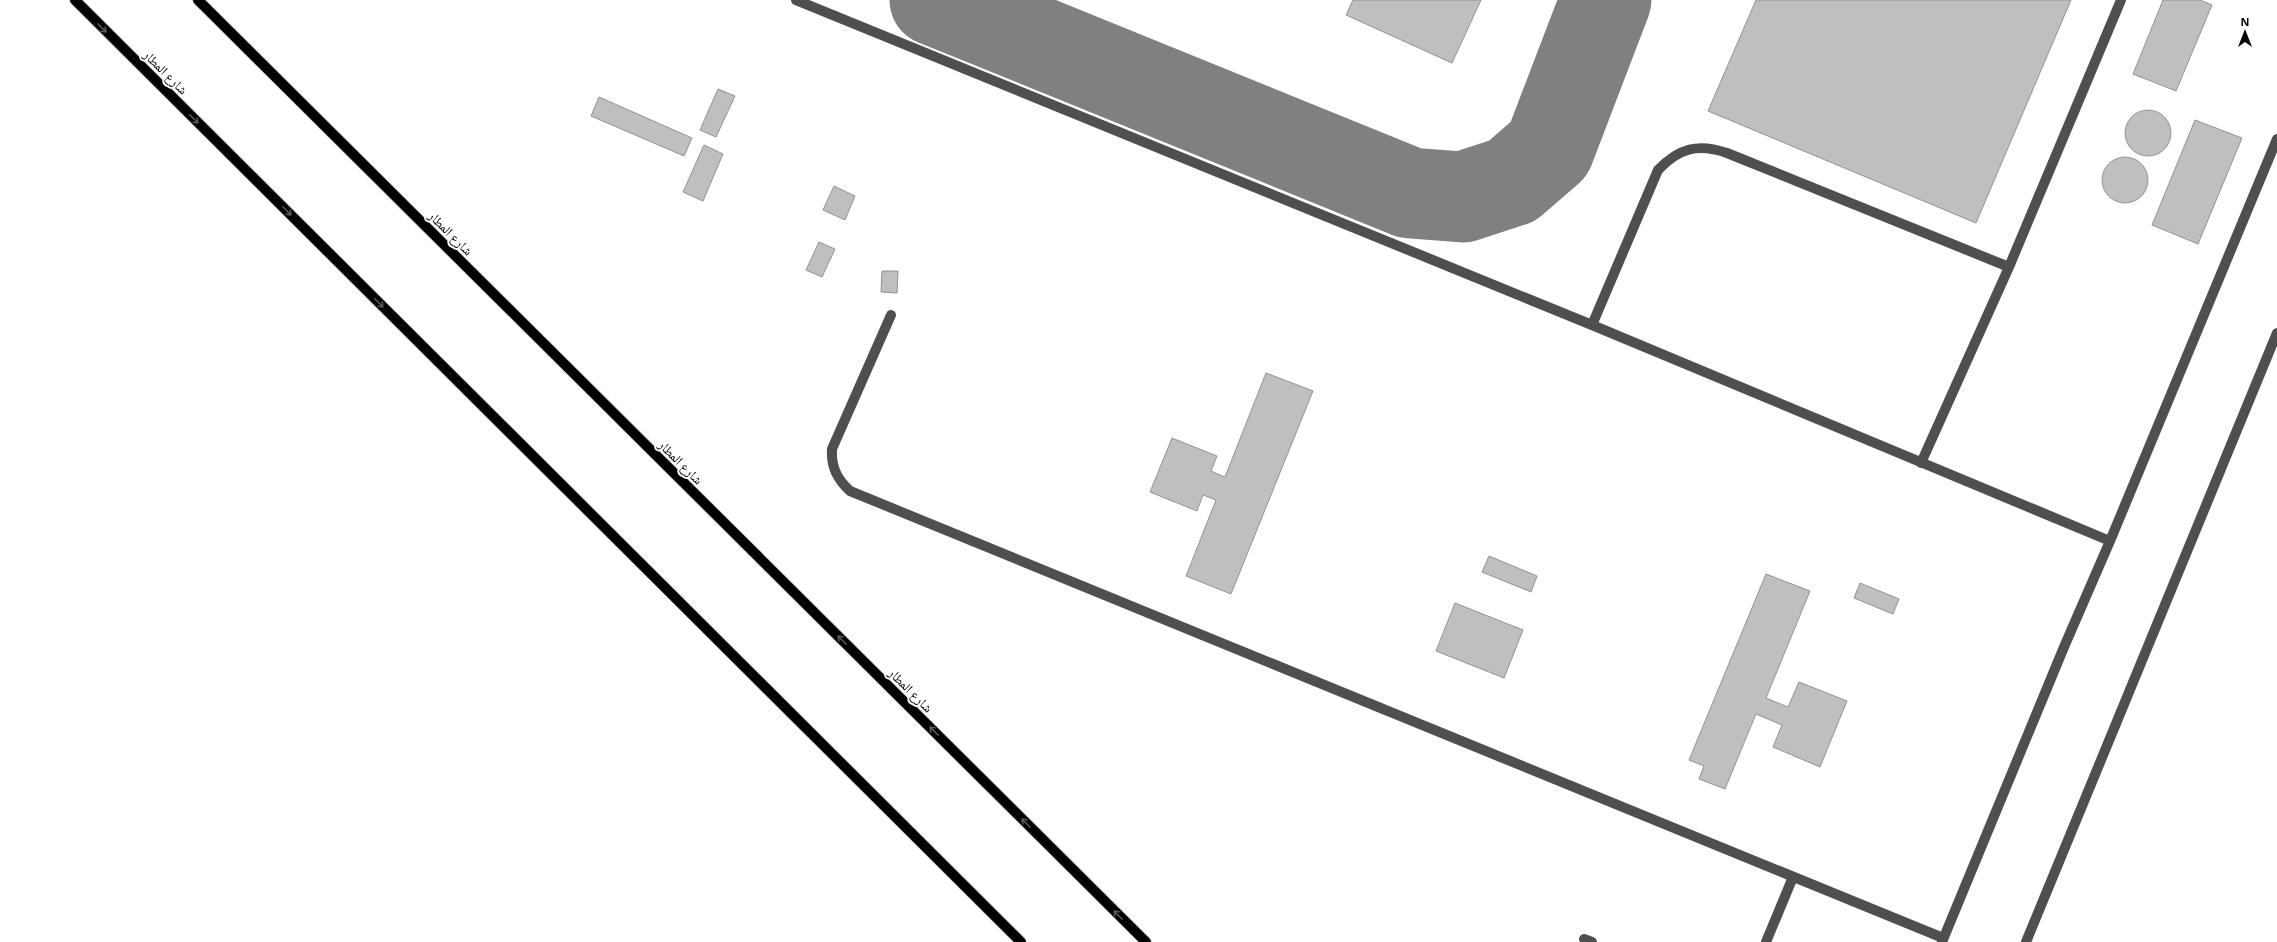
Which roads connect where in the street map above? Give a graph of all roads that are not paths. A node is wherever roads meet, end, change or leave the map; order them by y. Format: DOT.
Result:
graph roads {
  1 [pos="75,0"];
  2 [pos="198,0"];
  3 [pos="796,0"];
  4 [pos="2121,0"];
  5 [pos="2277,139"];
  6 [pos="2009,267"];
  7 [pos="891,314"];
  8 [pos="1592,325"];
  9 [pos="2277,333"];
  10 [pos="1922,463"];
  11 [pos="2110,541"];
  12 [pos="1793,877"];
  13 [pos="1942,940"];
  14 [pos="1021,942"];
  15 [pos="1146,942"];
  16 [pos="1766,942"];
  17 [pos="2026,942"];
  1 -- 14 [label="main road, شارع المطار, one-way"];
  15 -- 2 [label="main road, شارع المطار, one-way"];
  3 -- 8 [label="lane"];
  4 -- 6 [label="lane"];
  5 -- 11 [label="lane"];
  6 -- 8 [label="lane"];
  6 -- 10 [label="lane"];
  7 -- 12 [label="lane"];
  8 -- 10 [label="lane"];
  9 -- 17 [label="lane"];
  10 -- 11 [label="lane"];
  11 -- 13 [label="lane"];
  12 -- 13 [label="lane"];
  12 -- 16 [label="lane"];
}
